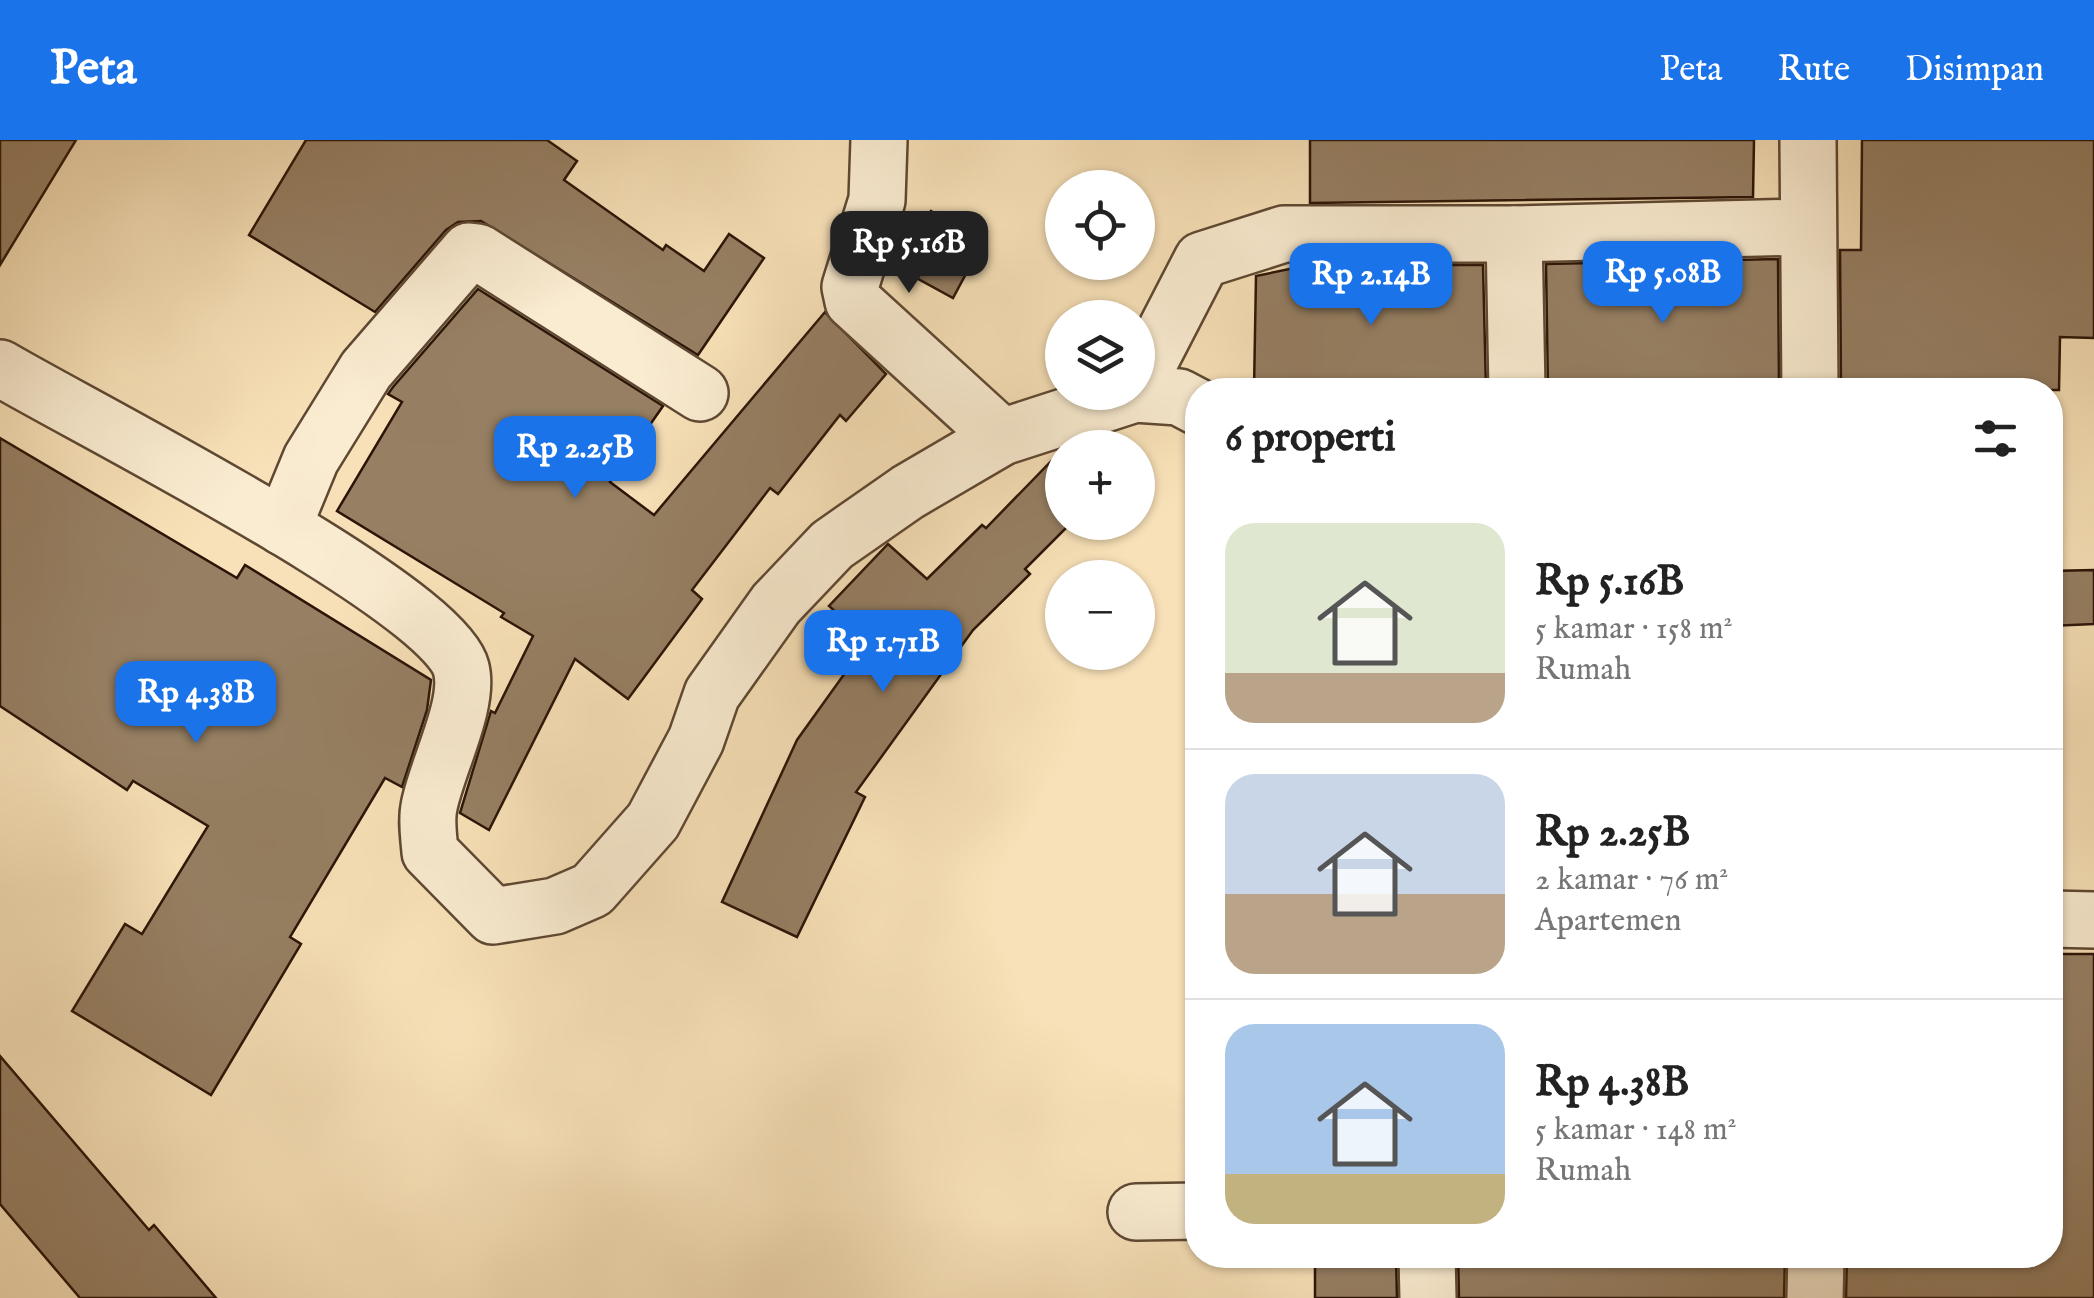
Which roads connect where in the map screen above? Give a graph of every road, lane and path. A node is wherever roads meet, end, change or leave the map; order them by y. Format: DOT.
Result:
graph roads {
  1 [pos="879,140"];
  2 [pos="1808,140"];
  3 [pos="1806,226"];
  4 [pos="1514,234"];
  5 [pos="1155,351"];
  6 [pos="0,368"];
  7 [pos="1517,378"];
  8 [pos="1810,378"];
  9 [pos="700,394"];
  10 [pos="1155,395"];
  11 [pos="1185,400"];
  12 [pos="1085,410"];
  13 [pos="1002,438"];
  14 [pos="283,527"];
  15 [pos="2063,919"];
  16 [pos="2094,920"];
  17 [pos="1185,1211"];
  18 [pos="1136,1212"];
  19 [pos="1427,1268"];
  20 [pos="1816,1268"];
  21 [pos="1428,1298"];
  22 [pos="1815,1298"];
  1 -- 13 [label="street"];
  2 -- 3 [label="street"];
  3 -- 4 [label="street"];
  3 -- 8 [label="street"];
  4 -- 5 [label="street"];
  4 -- 7 [label="street"];
  6 -- 14 [label="street"];
  9 -- 14 [label="street"];
  10 -- 11 [label="street"];
  12 -- 13 [label="street"];
  13 -- 14 [label="street"];
  15 -- 16 [label="street"];
  17 -- 18 [label="street"];
  19 -- 21 [label="street"];
  20 -- 22 [label="street"];
}
